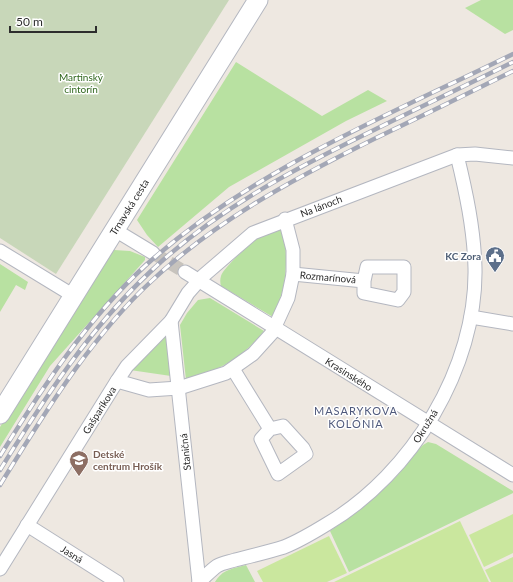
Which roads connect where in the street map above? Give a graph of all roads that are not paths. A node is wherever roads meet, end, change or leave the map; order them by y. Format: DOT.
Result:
graph roads {
  1 [pos="258,0"];
  2 [pos="457,155"];
  3 [pos="513,158"];
  4 [pos="285,219"];
  5 [pos="115,230"];
  6 [pos="0,251"];
  7 [pos="153,253"];
  8 [pos="184,272"];
  9 [pos="293,274"];
  10 [pos="364,280"];
  11 [pos="198,281"];
  12 [pos="74,296"];
  13 [pos="471,317"];
  14 [pos="171,321"];
  15 [pos="513,324"];
  16 [pos="275,328"];
  17 [pos="233,369"];
  18 [pos="117,381"];
  19 [pos="179,388"];
  20 [pos="0,414"];
  21 [pos="428,422"];
  22 [pos="270,429"];
  23 [pos="513,475"];
  24 [pos="27,525"];
  25 [pos="0,569"];
  26 [pos="117,582"];
  27 [pos="199,582"];
  1 -- 5 [label="main road, Trnavská cesta"];
  2 -- 3 [label="street, Na lánoch"];
  2 -- 4 [label="street, Na lánoch"];
  2 -- 13 [label="street, Okružná"];
  4 -- 9 [label="street, Rozmarínová"];
  4 -- 11 [label="street, Na lánoch"];
  5 -- 7 [label="street"];
  5 -- 12 [label="main road, Trnavská cesta"];
  6 -- 12 [label="street"];
  8 -- 11 [label="street, Krasinského"];
  9 -- 10 [label="street, Rozmarínová"];
  9 -- 16 [label="street, Rozmarínová"];
  11 -- 14 [label="street, Gašparíkova"];
  11 -- 16 [label="street, Krasinského"];
  12 -- 20 [label="main road, Trnavská cesta"];
  13 -- 15 [label="street"];
  13 -- 21 [label="street, Okružná"];
  14 -- 18 [label="street, Gašparíkova"];
  14 -- 19 [label="street, Staničná"];
  16 -- 17 [label="street, Rozmarínová"];
  16 -- 21 [label="street, Krasinského"];
  17 -- 19 [label="street, Rozmarínová"];
  17 -- 22 [label="street"];
  18 -- 19 [label="street, Rozmarínová"];
  18 -- 24 [label="street, Gašparíkova"];
  19 -- 27 [label="street, Staničná"];
  21 -- 23 [label="street, Krasinského"];
  21 -- 27 [label="street, Okružná"];
  24 -- 25 [label="street, Gašparíkova"];
  24 -- 26 [label="street, Jasná"];
}
